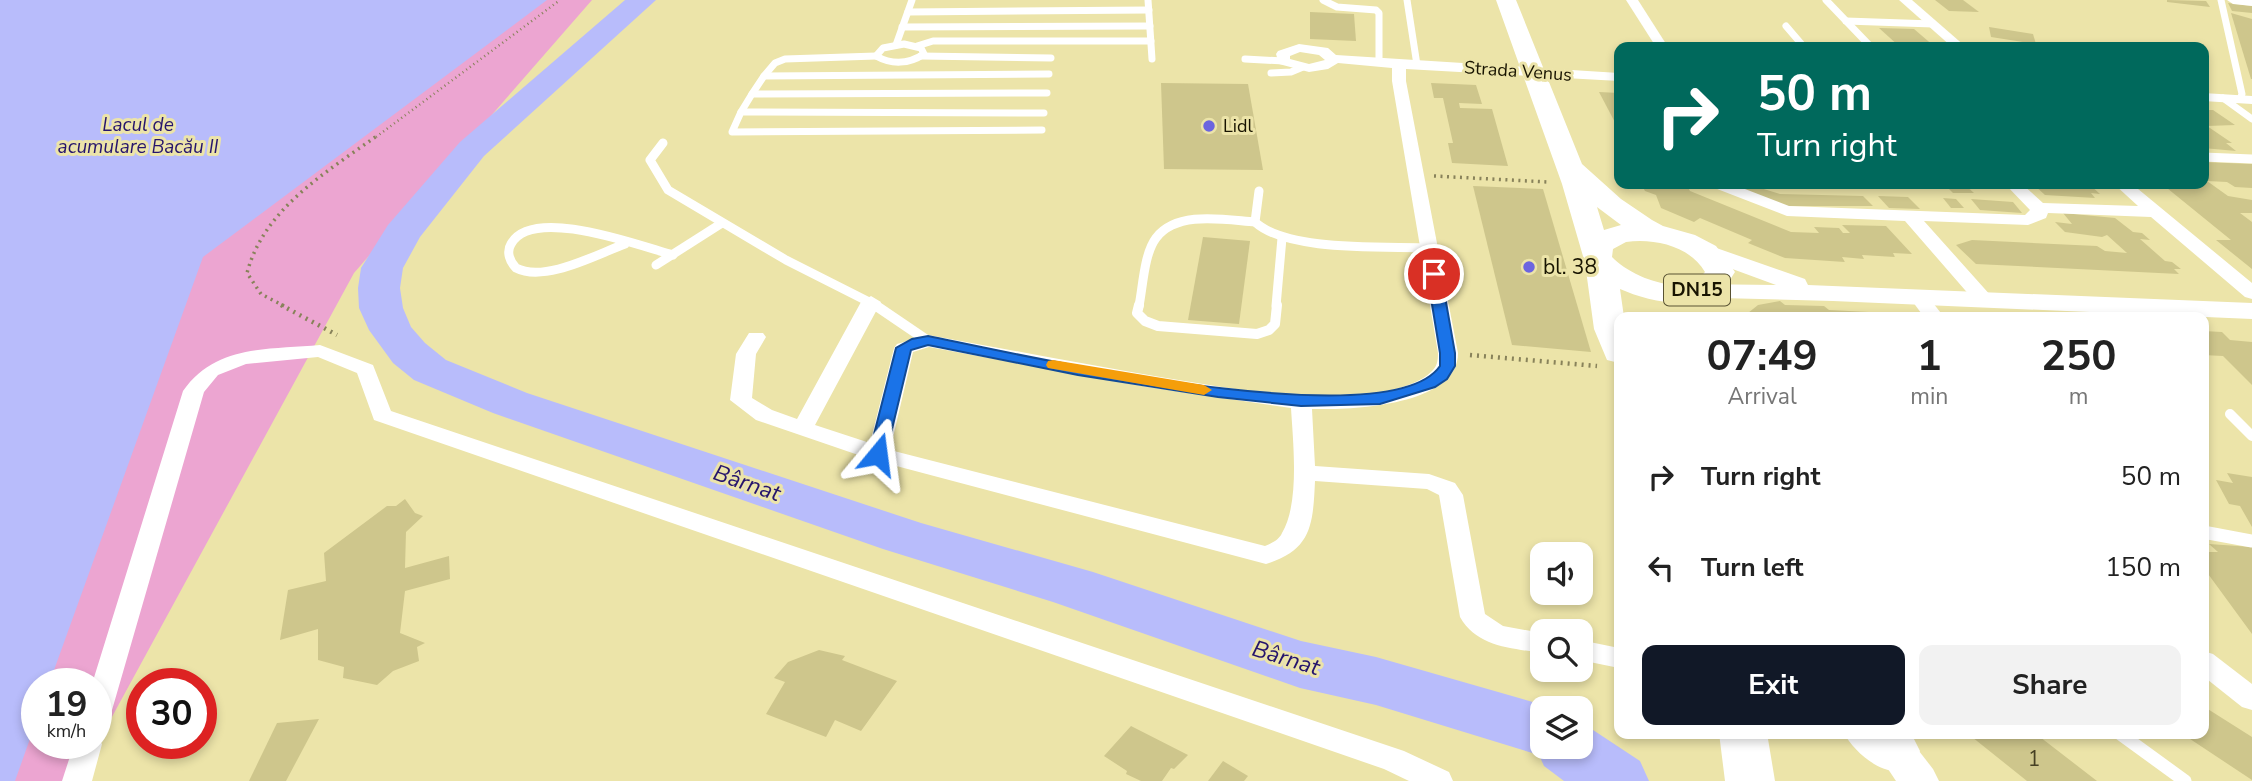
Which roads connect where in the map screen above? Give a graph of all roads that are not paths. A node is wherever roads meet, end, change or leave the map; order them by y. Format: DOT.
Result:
graph roads {
  1 [pos="912,0"];
  2 [pos="1148,0"];
  3 [pos="1324,0"];
  4 [pos="1406,0"];
  5 [pos="1506,0"];
  6 [pos="1632,0"];
  7 [pos="1826,0"];
  8 [pos="1905,0"];
  9 [pos="2221,0"];
  10 [pos="2233,0"];
  11 [pos="2252,2"];
  12 [pos="1149,10"];
  13 [pos="908,12"];
  14 [pos="1846,21"];
  15 [pos="1933,24"];
  16 [pos="1150,26"];
  17 [pos="1786,26"];
  18 [pos="902,27"];
  19 [pos="1151,41"];
  20 [pos="1659,42"];
  21 [pos="1800,42"];
  22 [pos="1866,42"];
  23 [pos="1953,42"];
  24 [pos="896,45"];
  25 [pos="917,46"];
  26 [pos="876,56"];
  27 [pos="921,56"];
  28 [pos="1051,58"];
  29 [pos="1152,59"];
  30 [pos="1333,59"];
  31 [pos="1285,60"];
  32 [pos="1378,62"];
  33 [pos="1408,64"];
  34 [pos="1303,67"];
  35 [pos="1533,72"];
  36 [pos="1049,75"];
  37 [pos="764,76"];
  38 [pos="1614,77"];
  39 [pos="1047,93"];
  40 [pos="751,94"];
  41 [pos="2209,97"];
  42 [pos="2223,98"];
  43 [pos="2246,100"];
  44 [pos="741,112"];
  45 [pos="1044,113"];
  46 [pos="2252,119"];
  47 [pos="1042,131"];
  48 [pos="663,143"];
  49 [pos="2209,157"];
  50 [pos="2252,159"];
  51 [pos="1572,171"];
  52 [pos="1731,189"];
  53 [pos="2018,189"];
  54 [pos="2128,189"];
  55 [pos="1259,191"];
  56 [pos="2038,208"];
  57 [pos="2156,212"];
  58 [pos="1911,217"];
  59 [pos="1255,222"];
  60 [pos="722,223"];
  61 [pos="1653,233"];
  62 [pos="1282,238"];
  63 [pos="625,244"];
  64 [pos="1429,248"];
  65 [pos="1705,251"];
  66 [pos="673,255"];
  67 [pos="1598,258"];
  68 [pos="656,265"];
  69 [pos="1833,293"];
  70 [pos="2252,293"];
  71 [pos="1667,300"];
  72 [pos="1984,300"];
  73 [pos="871,302"];
  74 [pos="1926,307"];
  75 [pos="2252,311"];
  76 [pos="756,337"];
  77 [pos="928,341"];
  78 [pos="1612,360"];
  79 [pos="1301,401"];
  80 [pos="2230,414"];
  81 [pos="803,428"];
  82 [pos="2252,436"];
  83 [pos="878,454"];
  84 [pos="1306,473"];
  85 [pos="2209,533"];
  86 [pos="2252,541"];
  87 [pos="1530,641"];
  88 [pos="1593,653"];
  89 [pos="1614,657"];
  90 [pos="2209,667"];
  91 [pos="111,668"];
  92 [pos="2252,699"];
  93 [pos="1744,739"];
  94 [pos="2127,739"];
  95 [pos="84,759"];
  96 [pos="77,781"];
  97 [pos="1438,781"];
  98 [pos="1750,781"];
  99 [pos="2185,781"];
  1 -- 13 [label="lane"];
  2 -- 12 [label="lane"];
  3 -- 32 [label="lane"];
  4 -- 33 [label="lane"];
  5 -- 35 [label="main road, DN15"];
  6 -- 20 [label="street"];
  7 -- 14 [label="lane"];
  8 -- 15 [label="street"];
  9 -- 43 [label="lane"];
  10 -- 11 [label="street"];
  12 -- 13 [label="lane"];
  12 -- 16 [label="lane"];
  13 -- 18 [label="lane"];
  14 -- 15 [label="lane"];
  14 -- 22 [label="lane"];
  15 -- 23 [label="street"];
  16 -- 18 [label="lane"];
  16 -- 19 [label="lane"];
  17 -- 21 [label="lane"];
  18 -- 24 [label="lane"];
  19 -- 25 [label="lane"];
  19 -- 29 [label="lane"];
  24 -- 25 [label="lane"];
  24 -- 26 [label="lane"];
  25 -- 27 [label="lane"];
  26 -- 27 [label="lane"];
  26 -- 37 [label="lane"];
  27 -- 28 [label="lane"];
  30 -- 31 [label="street"];
  30 -- 32 [label="street, Strada Venus"];
  30 -- 34 [label="street"];
  31 -- 34 [label="street"];
  31 -- 34 [label="lane"];
  32 -- 33 [label="street, Strada Venus"];
  33 -- 35 [label="street, Strada Venus"];
  33 -- 64 [label="street"];
  35 -- 38 [label="street, Strada Venus"];
  35 -- 51 [label="main road, DN15"];
  36 -- 37 [label="lane"];
  37 -- 40 [label="lane"];
  39 -- 40 [label="lane"];
  40 -- 44 [label="lane"];
  41 -- 42 [label="street"];
  42 -- 43 [label="street"];
  42 -- 46 [label="lane"];
  44 -- 45 [label="lane"];
  44 -- 47 [label="lane"];
  48 -- 60 [label="lane"];
  49 -- 50 [label="lane"];
  51 -- 61 [label="main road, DN15"];
  51 -- 67 [label="main road, DN15"];
  52 -- 58 [label="street"];
  53 -- 56 [label="street"];
  54 -- 57 [label="street"];
  55 -- 59 [label="lane"];
  56 -- 57 [label="street"];
  56 -- 58 [label="street"];
  57 -- 70 [label="street"];
  58 -- 72 [label="street"];
  59 -- 62 [label="lane"];
  59 -- 62 [label="lane"];
  60 -- 66 [label="lane"];
  60 -- 73 [label="lane"];
  61 -- 65 [label="main road, DN15"];
  61 -- 67 [label="main road, DN15"];
  62 -- 64 [label="lane"];
  63 -- 63 [label="lane"];
  63 -- 66 [label="lane"];
  64 -- 79 [label="street"];
  65 -- 69 [label="street"];
  65 -- 71 [label="main road, DN15"];
  66 -- 68 [label="lane"];
  67 -- 71 [label="main road, DN15"];
  67 -- 78 [label="main road, DN15"];
  69 -- 71 [label="street"];
  69 -- 74 [label="street"];
  72 -- 74 [label="street"];
  72 -- 75 [label="street"];
  73 -- 77 [label="lane"];
  73 -- 81 [label="street"];
  76 -- 81 [label="street"];
  77 -- 79 [label="street"];
  77 -- 83 [label="street"];
  79 -- 84 [label="street"];
  80 -- 82 [label="lane"];
  81 -- 83 [label="street"];
  83 -- 84 [label="street"];
  84 -- 87 [label="street"];
  85 -- 86 [label="lane"];
  88 -- 89 [label="street"];
  90 -- 92 [label="street"];
  91 -- 97 [label="street"];
  93 -- 98 [label="main road"];
  94 -- 99 [label="lane"];
  95 -- 96 [label="street"];
}
